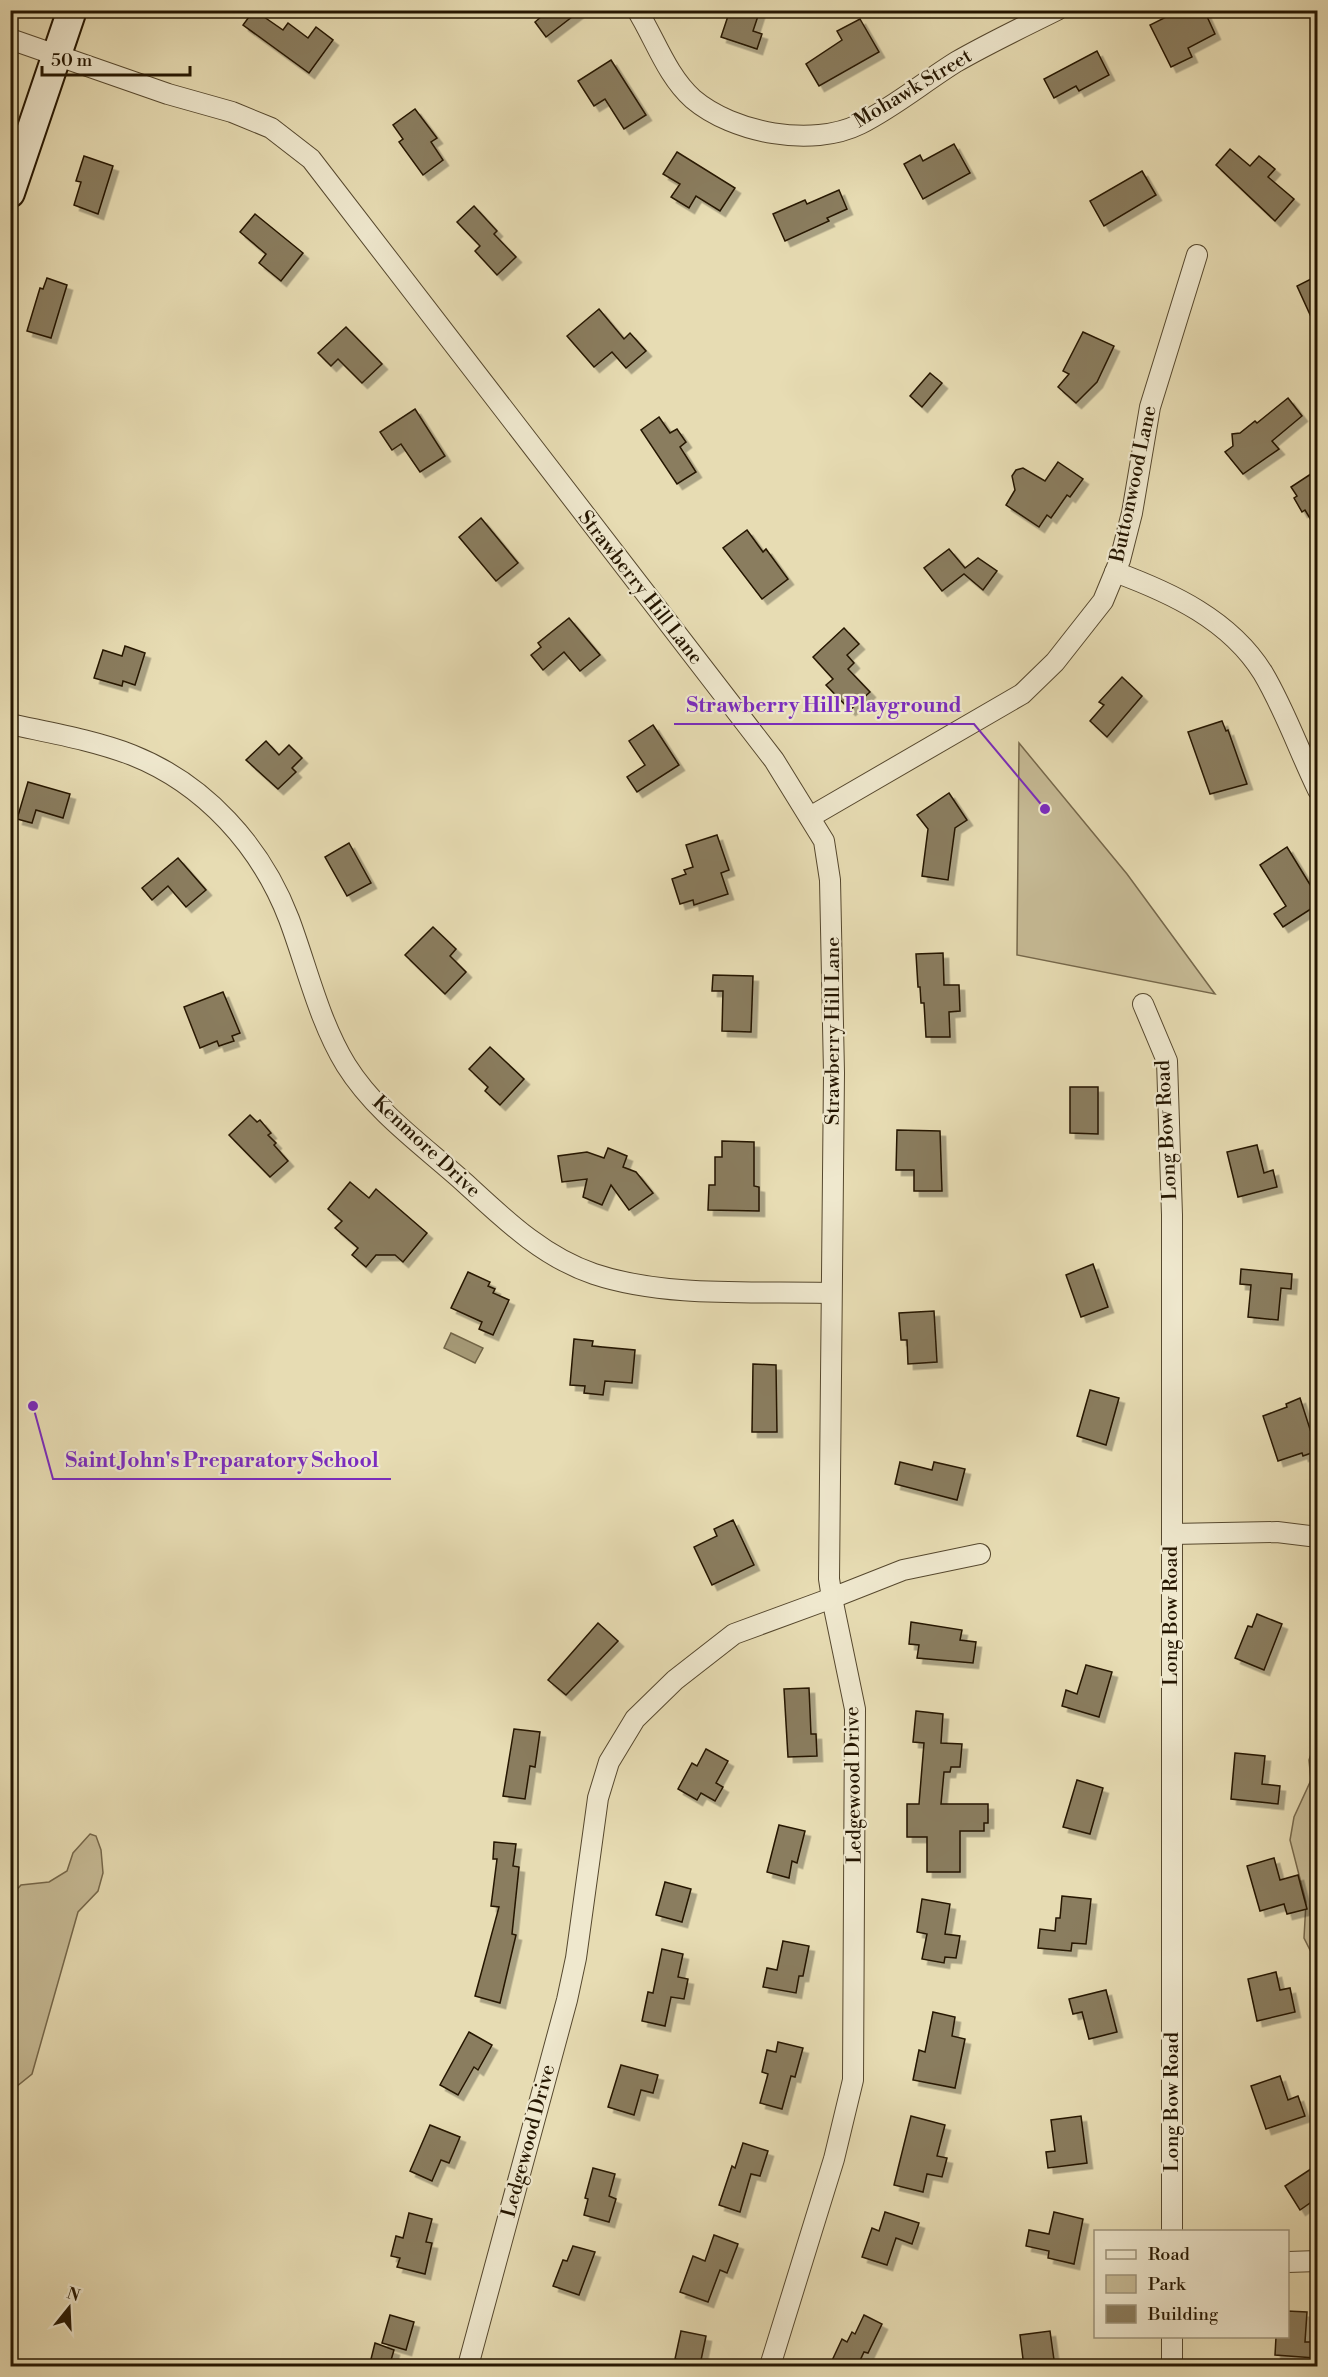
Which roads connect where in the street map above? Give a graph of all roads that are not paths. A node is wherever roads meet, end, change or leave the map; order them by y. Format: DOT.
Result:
graph roads {
  1 [pos="72,10"];
  2 [pos="637,10"];
  3 [pos="1057,10"];
  4 [pos="10,39"];
  5 [pos="55,55"];
  6 [pos="10,193"];
  7 [pos="1197,255"];
  8 [pos="1115,572"];
  9 [pos="10,724"];
  10 [pos="1317,790"];
  11 [pos="810,817"];
  12 [pos="1143,1004"];
  13 [pos="831,1293"];
  14 [pos="1172,1534"];
  15 [pos="1317,1538"];
  16 [pos="980,1554"];
  17 [pos="832,1598"];
  18 [pos="1172,2230"];
  19 [pos="1317,2261"];
  20 [pos="1289,2262"];
  21 [pos="1172,2338"];
  22 [pos="468,2367"];
  23 [pos="770,2367"];
  24 [pos="1172,2367"];
  1 -- 5 [label="street"];
  2 -- 3 [label="street, Mohawk Street"];
  4 -- 5 [label="street, Strawberry Hill Lane"];
  5 -- 6 [label="street"];
  5 -- 11 [label="street, Strawberry Hill Lane"];
  7 -- 8 [label="street, Buttonwood Lane"];
  8 -- 10 [label="street"];
  8 -- 11 [label="street, Buttonwood Lane"];
  9 -- 13 [label="street, Kenmore Drive"];
  11 -- 13 [label="street, Strawberry Hill Lane"];
  12 -- 14 [label="street, Long Bow Road"];
  13 -- 17 [label="street, Strawberry Hill Lane"];
  14 -- 15 [label="street"];
  14 -- 18 [label="street, Long Bow Road"];
  16 -- 17 [label="street"];
  17 -- 22 [label="street, Ledgewood Drive"];
  17 -- 23 [label="street, Ledgewood Drive"];
  19 -- 20 [label="street"];
  21 -- 24 [label="street"];
}
